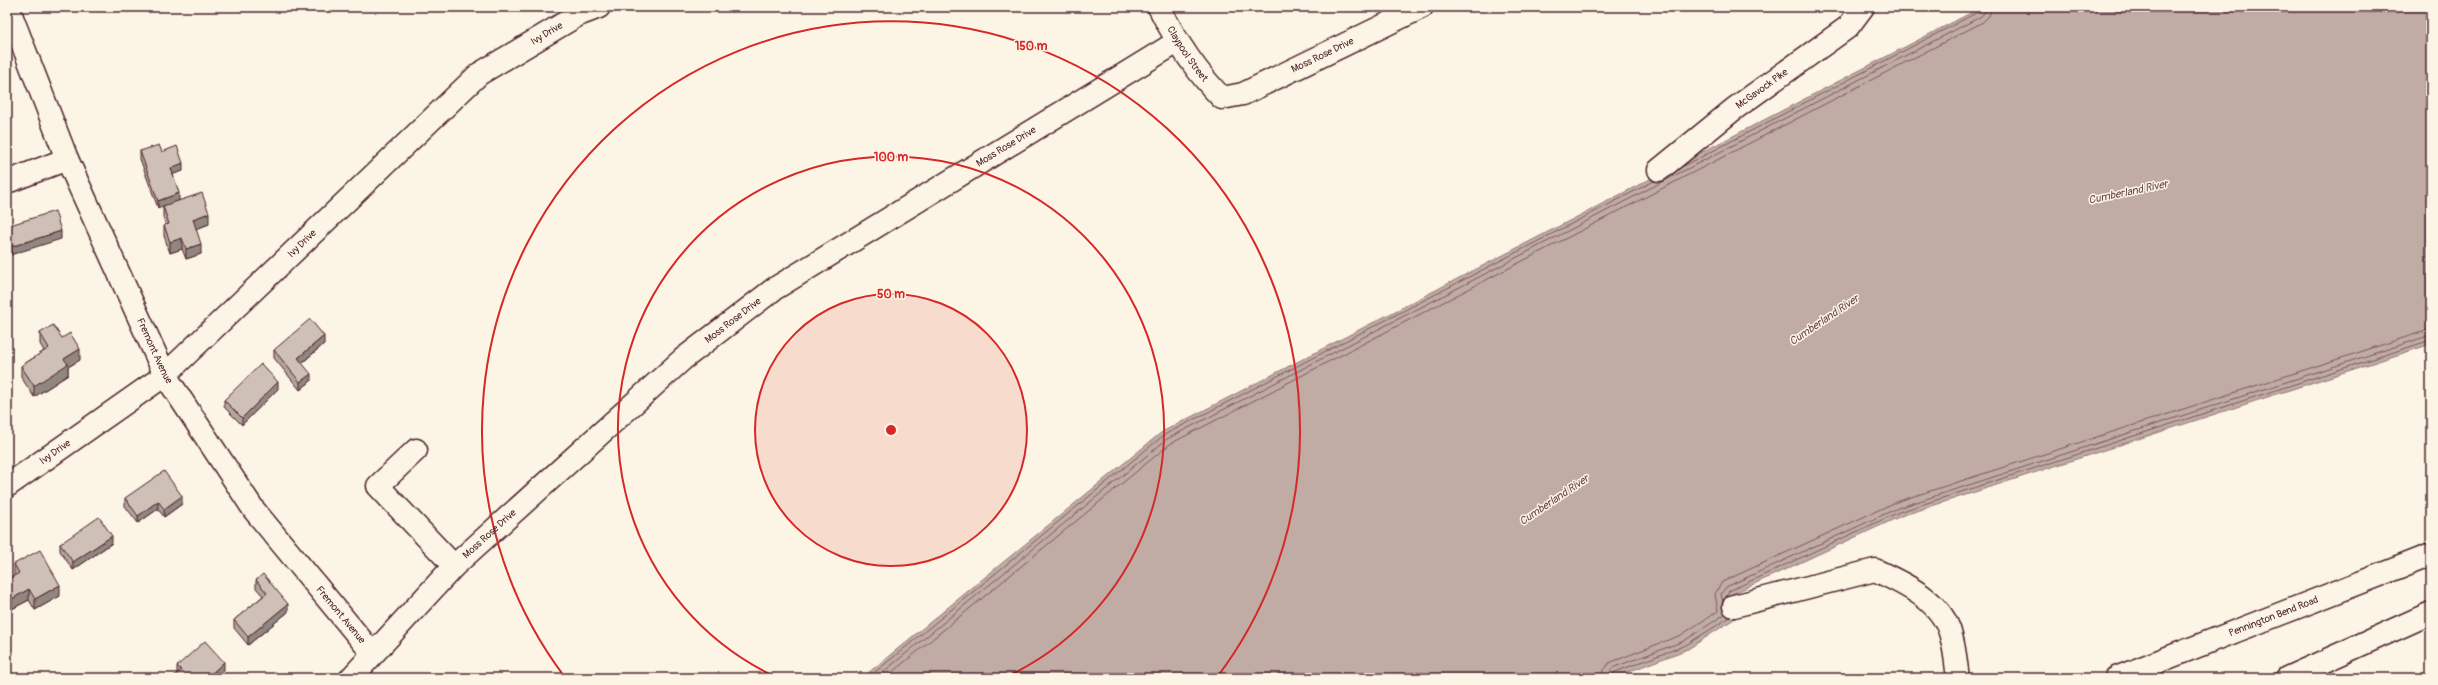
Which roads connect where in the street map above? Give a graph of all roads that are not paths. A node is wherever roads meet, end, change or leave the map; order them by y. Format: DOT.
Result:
graph roads {
  1 [pos="8,7"];
  2 [pos="599,7"];
  3 [pos="1159,7"];
  4 [pos="1422,7"];
  5 [pos="1863,7"];
  6 [pos="1177,42"];
  7 [pos="1222,98"];
  8 [pos="67,159"];
  9 [pos="1659,170"];
  10 [pos="7,182"];
  11 [pos="165,375"];
  12 [pos="416,450"];
  13 [pos="7,486"];
  14 [pos="2431,555"];
  15 [pos="454,566"];
  16 [pos="1734,606"];
  17 [pos="2431,613"];
  18 [pos="373,654"];
  19 [pos="351,678"];
  20 [pos="1958,678"];
  21 [pos="2116,678"];
  22 [pos="2287,678"];
  1 -- 8 [label="street, Fremont Avenue"];
  2 -- 11 [label="street, Ivy Drive"];
  3 -- 6 [label="street, Claypool Street"];
  4 -- 7 [label="street, Moss Rose Drive"];
  5 -- 9 [label="street, McGavock Pike"];
  6 -- 7 [label="street, Claypool Street"];
  6 -- 15 [label="street, Moss Rose Drive"];
  8 -- 10 [label="street"];
  8 -- 11 [label="street, Fremont Avenue"];
  11 -- 13 [label="street, Ivy Drive"];
  11 -- 18 [label="street, Fremont Avenue"];
  12 -- 15 [label="street"];
  14 -- 21 [label="street, Pennington Bend Road"];
  15 -- 18 [label="street, Moss Rose Drive"];
  16 -- 20 [label="street"];
  17 -- 22 [label="street"];
  18 -- 19 [label="street, Moss Rose Drive"];
}
